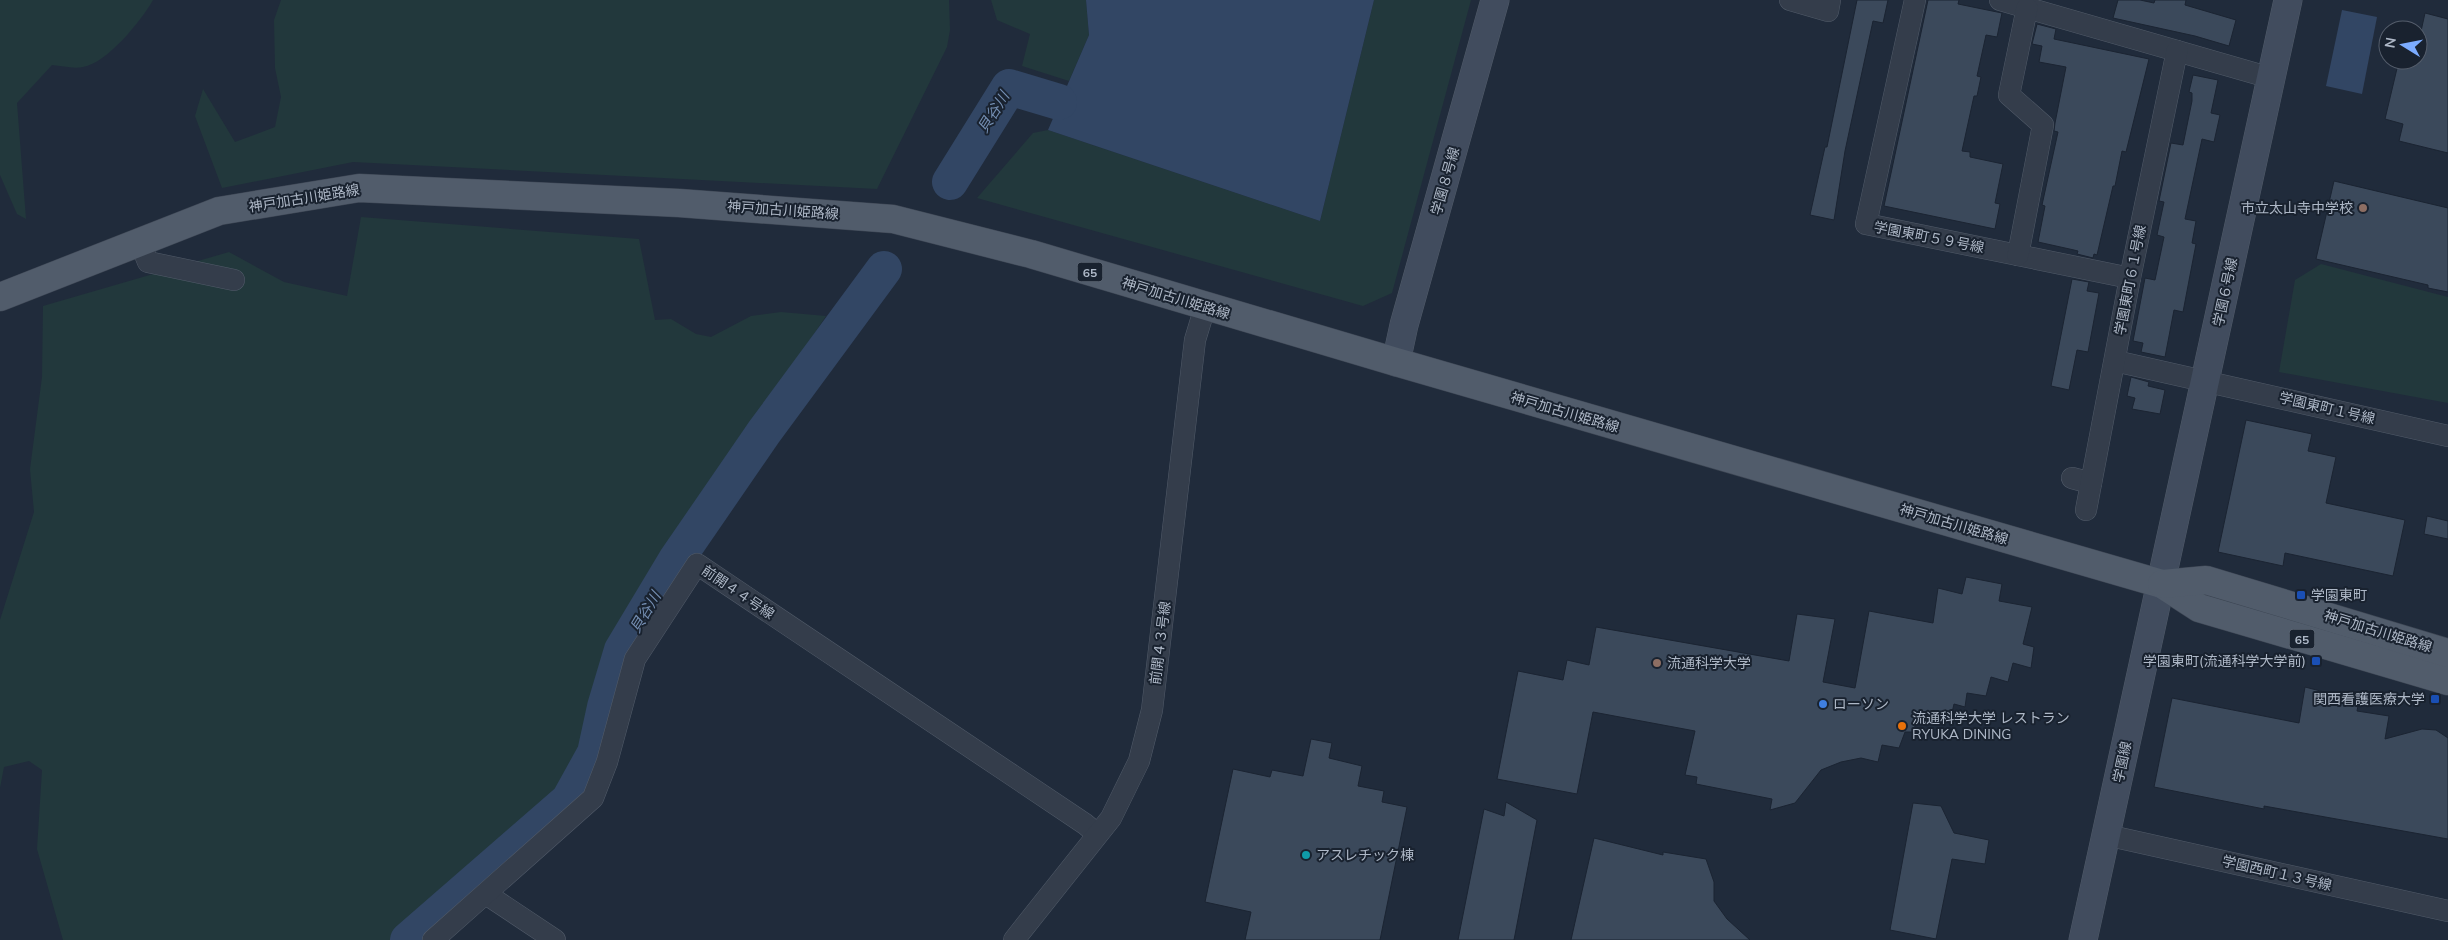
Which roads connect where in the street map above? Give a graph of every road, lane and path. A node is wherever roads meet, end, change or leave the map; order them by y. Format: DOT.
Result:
graph roads {
  1 [pos="1495,0"];
  2 [pos="1790,0"];
  3 [pos="1830,0"];
  4 [pos="1915,0"];
  5 [pos="2000,0"];
  6 [pos="2288,0"];
  7 [pos="2027,8"];
  8 [pos="2178,51"];
  9 [pos="2271,78"];
  10 [pos="140,242"];
  11 [pos="2018,255"];
  12 [pos="2130,278"];
  13 [pos="234,280"];
  14 [pos="0,297"];
  15 [pos="1204,307"];
  16 [pos="2115,360"];
  17 [pos="1396,362"];
  18 [pos="2207,380"];
  19 [pos="2448,436"];
  20 [pos="2086,510"];
  21 [pos="2162,584"];
  22 [pos="2448,653"];
  23 [pos="2448,681"];
  24 [pos="1097,834"];
  25 [pos="2106,835"];
  26 [pos="486,894"];
  27 [pos="2448,911"];
  28 [pos="433,940"];
  29 [pos="555,940"];
  30 [pos="1014,940"];
  31 [pos="2083,940"];
  1 -- 17 [label="street, 学園８号線"];
  2 -- 3 [label="street"];
  4 -- 11 [label="street, 学園東町５９号線"];
  5 -- 7 [label="street"];
  6 -- 9 [label="street, 学園６号線"];
  7 -- 8 [label="street"];
  7 -- 11 [label="street"];
  8 -- 9 [label="street"];
  8 -- 12 [label="street, 学園東町６１号線"];
  9 -- 18 [label="street, 学園６号線"];
  10 -- 13 [label="street"];
  10 -- 14 [label="main road, 神戸加古川姫路線 / 65"];
  10 -- 15 [label="main road, 神戸加古川姫路線 / 65"];
  11 -- 12 [label="street, 学園東町５９号線"];
  12 -- 16 [label="street, 学園東町６１号線"];
  15 -- 17 [label="main road, 神戸加古川姫路線 / 65"];
  15 -- 24 [label="street, 前開４３号線"];
  16 -- 18 [label="street, 学園東町１号線"];
  16 -- 20 [label="street, 学園東町６１号線"];
  17 -- 21 [label="main road, 神戸加古川姫路線 / 65"];
  18 -- 19 [label="street, 学園東町１号線"];
  18 -- 21 [label="street, 学園６号線"];
  21 -- 22 [label="main road, 神戸加古川姫路線 / 65"];
  21 -- 23 [label="main road, 神戸加古川姫路線 / 65"];
  21 -- 25 [label="street, 学園線"];
  24 -- 26 [label="street, 前開４４号線"];
  24 -- 30 [label="street, 前開４３号線"];
  25 -- 27 [label="street, 学園西町１３号線"];
  25 -- 31 [label="street, 学園線"];
  26 -- 28 [label="street, 前開４４号線"];
  26 -- 29 [label="street"];
}
